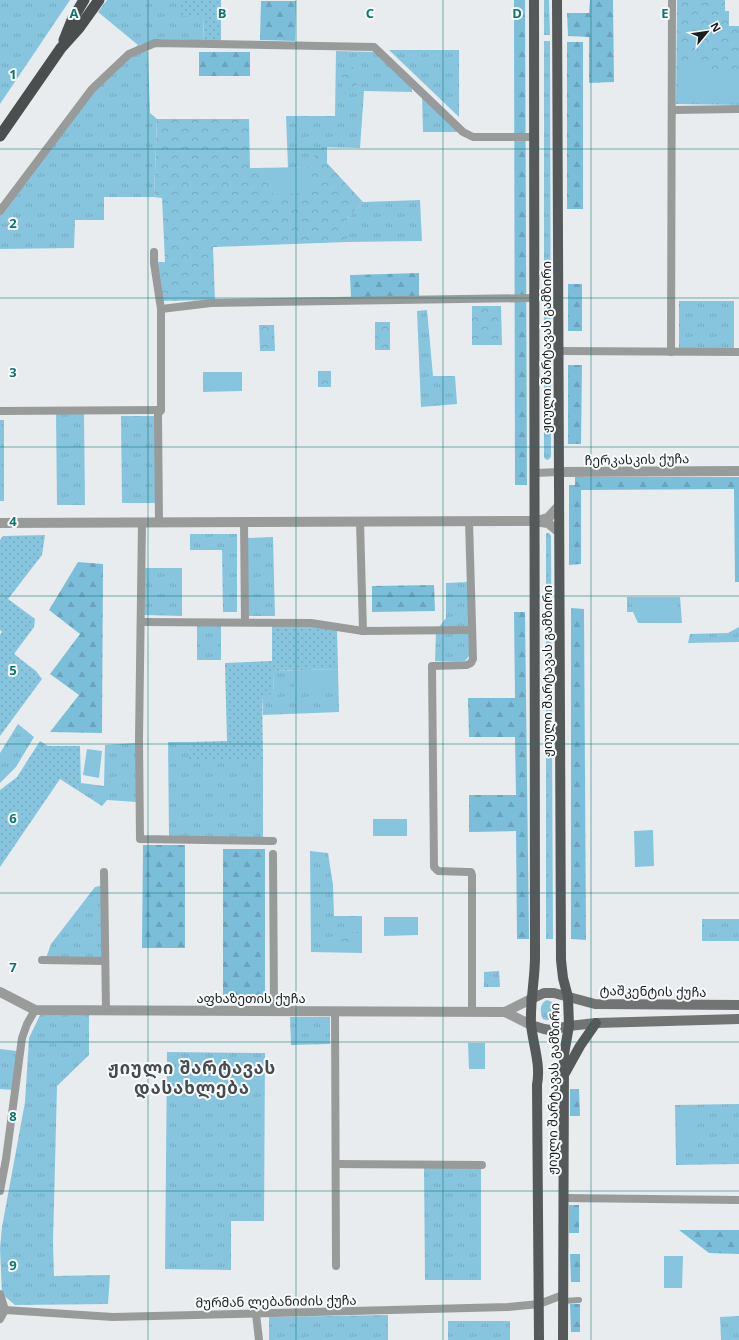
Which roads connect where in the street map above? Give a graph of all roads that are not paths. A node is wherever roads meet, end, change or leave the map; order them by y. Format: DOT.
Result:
graph roads {
  1 [pos="84,0"];
  2 [pos="99,0"];
  3 [pos="534,0"];
  4 [pos="557,0"];
  5 [pos="672,0"];
  6 [pos="61,48"];
  7 [pos="739,109"];
  8 [pos="672,110"];
  9 [pos="0,136"];
  10 [pos="534,137"];
  11 [pos="0,211"];
  12 [pos="154,252"];
  13 [pos="534,298"];
  14 [pos="160,309"];
  15 [pos="559,351"];
  16 [pos="671,352"];
  17 [pos="739,352"];
  18 [pos="161,410"];
  19 [pos="0,411"];
  20 [pos="739,471"];
  21 [pos="534,472"];
  22 [pos="559,472"];
  23 [pos="559,506"];
  24 [pos="469,521"];
  25 [pos="534,521"];
  26 [pos="244,522"];
  27 [pos="360,522"];
  28 [pos="142,523"];
  29 [pos="159,523"];
  30 [pos="0,524"];
  31 [pos="559,532"];
  32 [pos="141,622"];
  33 [pos="245,622"];
  34 [pos="472,630"];
  35 [pos="363,631"];
  36 [pos="273,841"];
  37 [pos="274,854"];
  38 [pos="104,872"];
  39 [pos="42,960"];
  40 [pos="105,961"];
  41 [pos="0,992"];
  42 [pos="568,997"];
  43 [pos="531,999"];
  44 [pos="739,1005"];
  45 [pos="35,1010"];
  46 [pos="106,1010"];
  47 [pos="274,1011"];
  48 [pos="335,1012"];
  49 [pos="472,1012"];
  50 [pos="505,1012"];
  51 [pos="739,1019"];
  52 [pos="596,1023"];
  53 [pos="531,1025"];
  54 [pos="569,1026"];
  55 [pos="564,1074"];
  56 [pos="336,1164"];
  57 [pos="482,1165"];
  58 [pos="0,1191"];
  59 [pos="563,1198"];
  60 [pos="739,1200"];
  61 [pos="336,1266"];
  62 [pos="0,1294"];
  63 [pos="563,1298"];
  64 [pos="579,1300"];
  65 [pos="539,1304"];
  66 [pos="3,1309"];
  67 [pos="256,1314"];
  68 [pos="0,1319"];
  69 [pos="259,1340"];
  70 [pos="539,1340"];
  71 [pos="563,1340"];
  1 -- 6 [label="highway"];
  2 -- 6 [label="highway"];
  3 -- 10 [label="main road, ჟიული შარტავას გამზირი"];
  4 -- 15 [label="main road, ჟიული შარტავას გამზირი"];
  5 -- 8 [label="street"];
  6 -- 9 [label="highway"];
  7 -- 8 [label="street"];
  8 -- 16 [label="street"];
  10 -- 11 [label="street"];
  10 -- 13 [label="main road, ჟიული შარტავას გამზირი"];
  12 -- 14 [label="street"];
  13 -- 14 [label="street"];
  13 -- 21 [label="main road, ჟიული შარტავას გამზირი"];
  14 -- 18 [label="street"];
  15 -- 16 [label="street"];
  15 -- 22 [label="main road, ჟიული შარტავას გამზირი"];
  16 -- 17 [label="street"];
  18 -- 19 [label="street"];
  18 -- 29 [label="street"];
  20 -- 22 [label="street, ჩერკასკის ქუჩა"];
  21 -- 22 [label="street, ჩერკასკის ქუჩა"];
  21 -- 25 [label="main road, ჟიული შარტავას გამზირი"];
  22 -- 23 [label="main road, ჟიული შარტავას გამზირი"];
  23 -- 25 [label="street"];
  23 -- 31 [label="main road, ჟიული შარტავას გამზირი"];
  24 -- 25 [label="street"];
  24 -- 27 [label="street"];
  24 -- 34 [label="street"];
  25 -- 31 [label="street"];
  25 -- 43 [label="main road, ჟიული შარტავას გამზირი"];
  26 -- 27 [label="street"];
  26 -- 29 [label="street"];
  26 -- 33 [label="street"];
  27 -- 35 [label="street"];
  28 -- 29 [label="street"];
  28 -- 30 [label="street"];
  28 -- 32 [label="street"];
  31 -- 42 [label="main road, ჟიული შარტავას გამზირი"];
  32 -- 33 [label="street"];
  32 -- 36 [label="street"];
  33 -- 35 [label="street"];
  34 -- 35 [label="street"];
  34 -- 49 [label="street"];
  37 -- 47 [label="street"];
  38 -- 40 [label="street"];
  39 -- 40 [label="street"];
  40 -- 46 [label="street"];
  41 -- 45 [label="street, აფხაზეთის ქუჩა"];
  42 -- 43 [label="main road"];
  42 -- 44 [label="main road, ტაშკენტის ქუჩა"];
  42 -- 54 [label="main road, ჟიული შარტავას გამზირი"];
  43 -- 50 [label="street, აფხაზეთის ქუჩა"];
  43 -- 53 [label="main road, ჟიული შარტავას გამზირი"];
  45 -- 46 [label="street, აფხაზეთის ქუჩა"];
  45 -- 58 [label="street"];
  46 -- 47 [label="street, აფხაზეთის ქუჩა"];
  47 -- 48 [label="street, აფხაზეთის ქუჩა"];
  48 -- 49 [label="street, აფხაზეთის ქუჩა"];
  48 -- 56 [label="street"];
  49 -- 50 [label="street, აფხაზეთის ქუჩა"];
  50 -- 53 [label="street, აფხაზეთის ქუჩა"];
  51 -- 52 [label="main road"];
  52 -- 54 [label="main road"];
  52 -- 55 [label="main road"];
  53 -- 54 [label="main road"];
  53 -- 65 [label="main road, ჟიული შარტავას გამზირი"];
  54 -- 55 [label="main road, ჟიული შარტავას გამზირი"];
  55 -- 59 [label="main road, ჟიული შარტავას გამზირი"];
  56 -- 57 [label="street"];
  56 -- 61 [label="street"];
  59 -- 60 [label="street"];
  59 -- 63 [label="main road, ჟიული შარტავას გამზირი"];
  62 -- 66 [label="street"];
  63 -- 64 [label="street"];
  63 -- 65 [label="street, მურმან ლებანიძის ქუჩა"];
  63 -- 71 [label="main road, ჟიული შარტავას გამზირი"];
  65 -- 67 [label="street, მურმან ლებანიძის ქუჩა"];
  65 -- 70 [label="main road, ჟიული შარტავას გამზირი"];
  66 -- 67 [label="street, მურმან ლებანიძის ქუჩა"];
  66 -- 68 [label="street"];
  67 -- 69 [label="street"];
}
